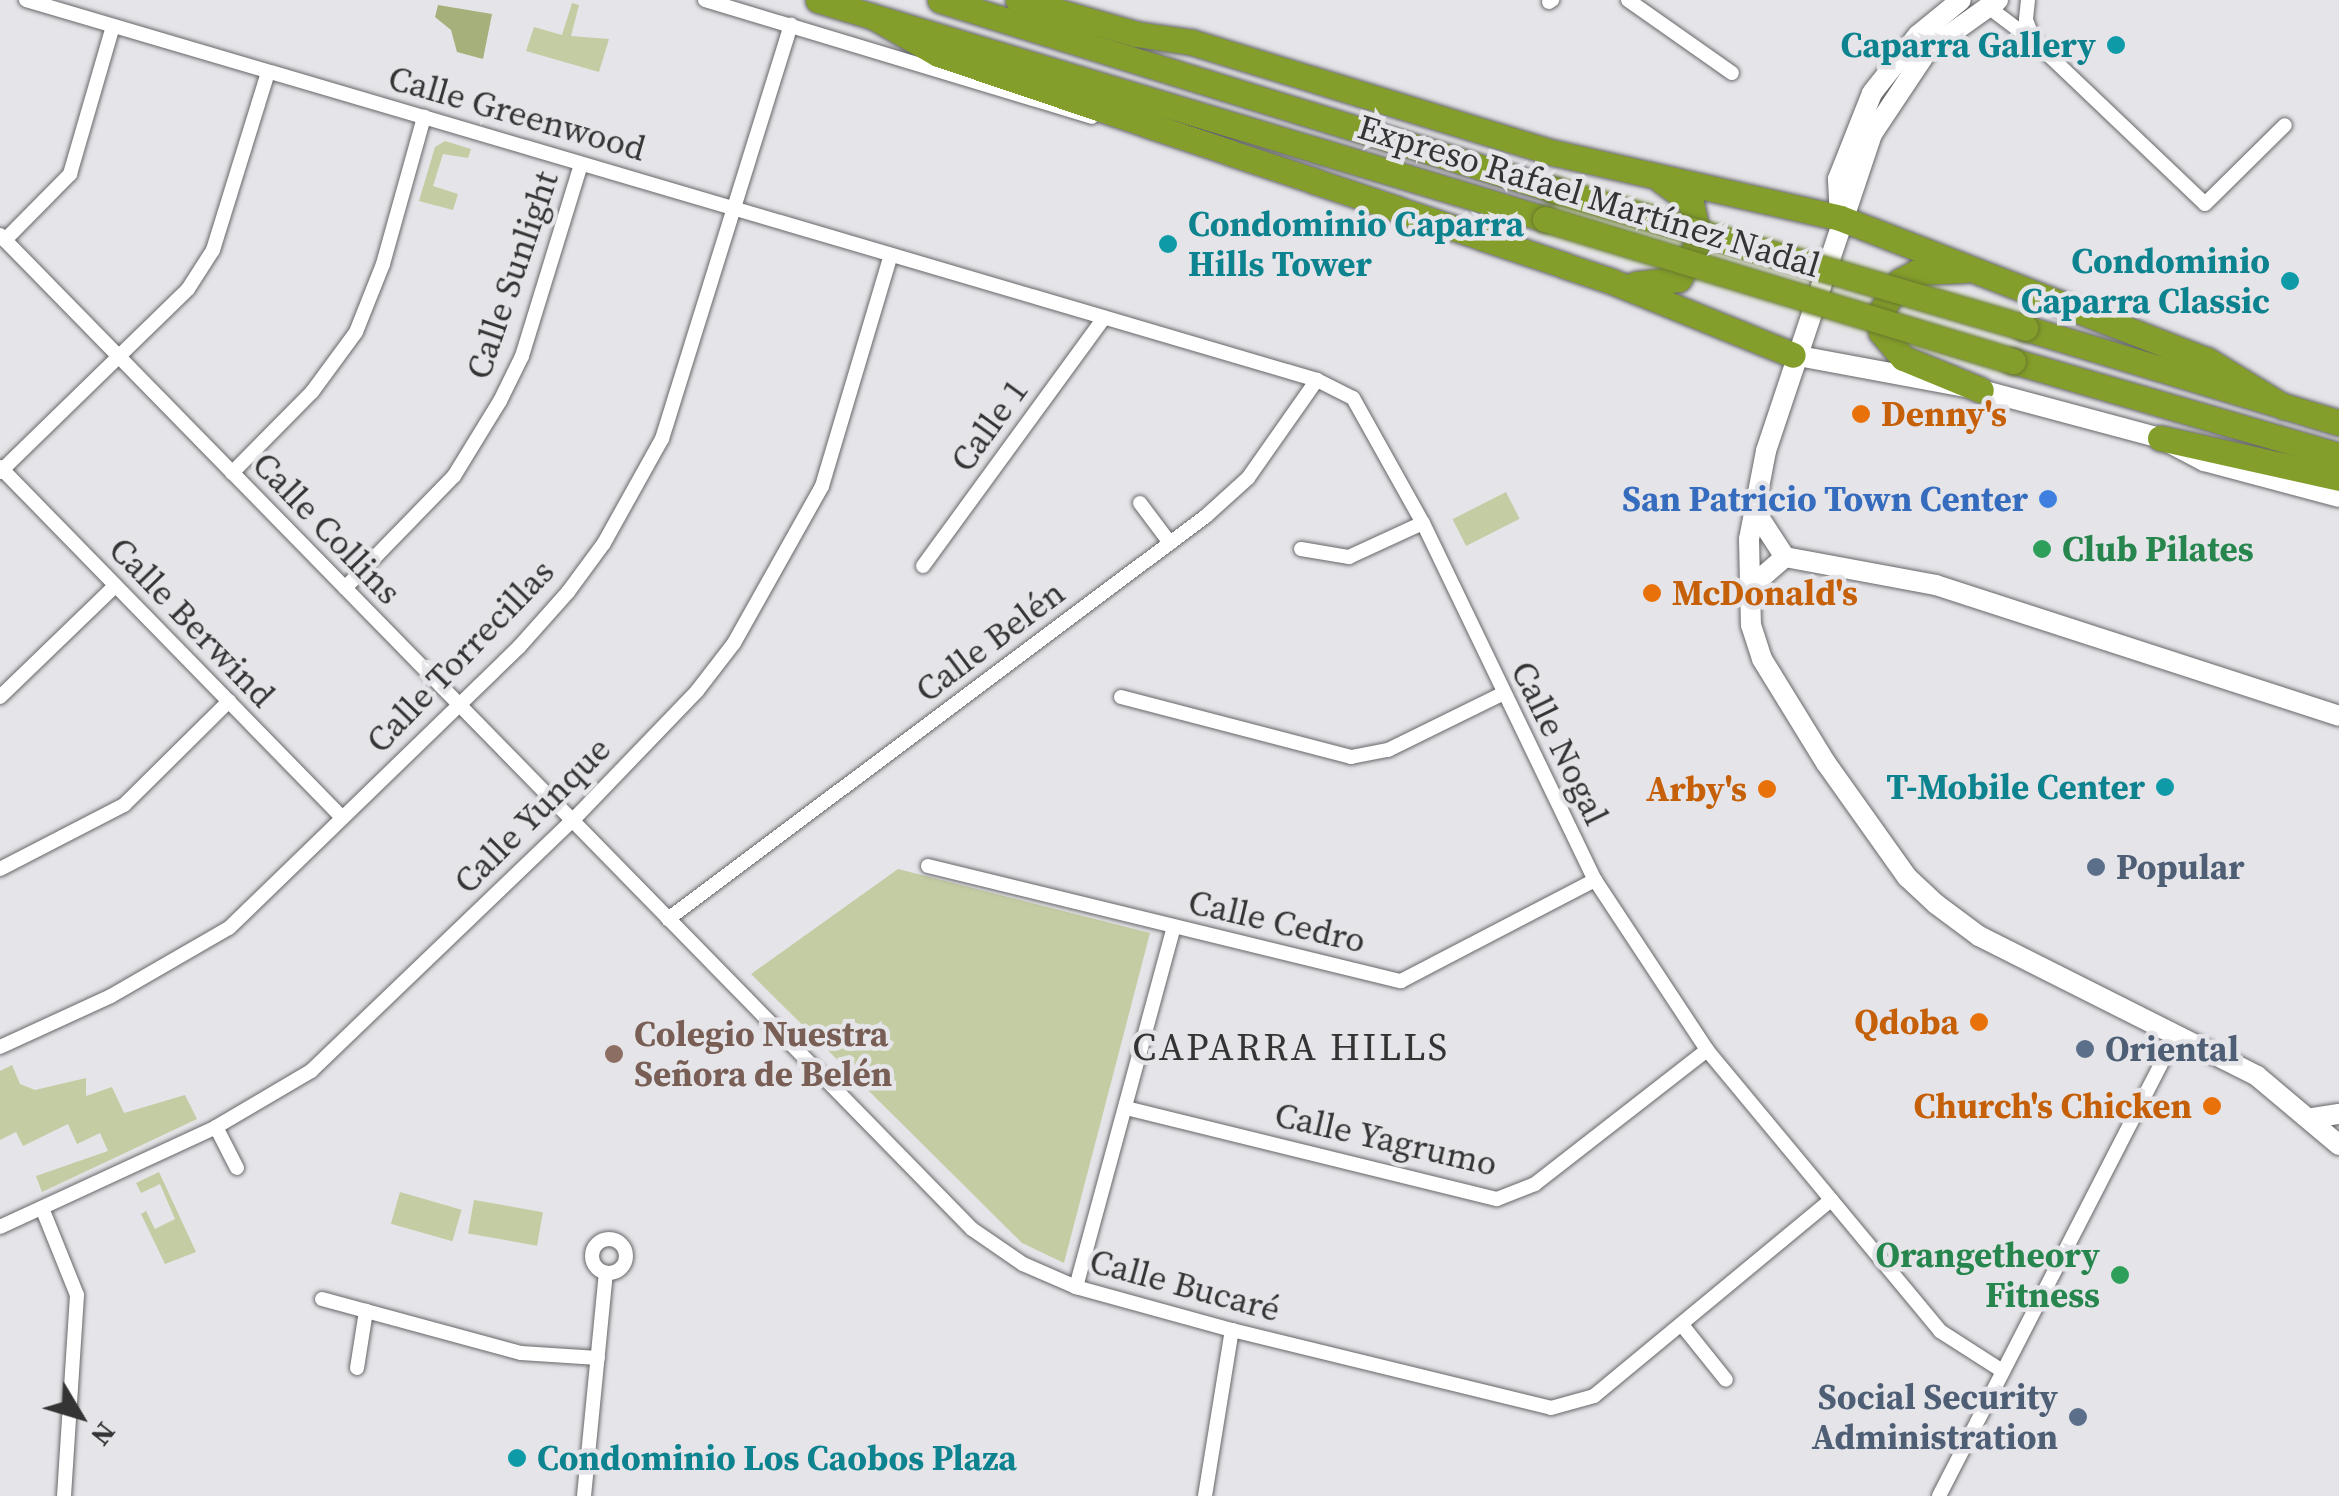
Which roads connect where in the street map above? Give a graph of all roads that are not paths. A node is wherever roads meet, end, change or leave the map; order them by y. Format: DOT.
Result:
graph roads {
  1 [pos="26,0"];
  2 [pos="705,0"];
  3 [pos="818,0"];
  4 [pos="940,0"];
  5 [pos="1018,0"];
  6 [pos="1048,0"];
  7 [pos="1628,0"];
  8 [pos="1961,0"];
  9 [pos="2028,0"];
  10 [pos="1993,3"];
  11 [pos="872,16"];
  12 [pos="791,25"];
  13 [pos="114,26"];
  14 [pos="1191,42"];
  15 [pos="2036,43"];
  16 [pos="268,72"];
  17 [pos="1732,73"];
  18 [pos="424,116"];
  19 [pos="1129,123"];
  20 [pos="2285,126"];
  21 [pos="581,164"];
  22 [pos="1648,173"];
  23 [pos="735,209"];
  24 [pos="1840,218"];
  25 [pos="2,238"];
  26 [pos="892,255"];
  27 [pos="1978,271"];
  28 [pos="1611,281"];
  29 [pos="992,284"];
  30 [pos="1104,318"];
  31 [pos="1793,354"];
  32 [pos="118,356"];
  33 [pos="1317,380"];
  34 [pos="1981,390"];
  35 [pos="2284,407"];
  36 [pos="2339,420"];
  37 [pos="2160,438"];
  38 [pos="2339,456"];
  39 [pos="1,469"];
  40 [pos="232,472"];
  41 [pos="2339,478"];
  42 [pos="2339,498"];
  43 [pos="1140,503"];
  44 [pos="1753,508"];
  45 [pos="1423,524"];
  46 [pos="1170,543"];
  47 [pos="1301,548"];
  48 [pos="1785,556"];
  49 [pos="923,566"];
  50 [pos="115,586"];
  51 [pos="345,588"];
  52 [pos="1747,590"];
  53 [pos="1502,694"];
  54 [pos="0,697"];
  55 [pos="1121,697"];
  56 [pos="229,702"];
  57 [pos="458,705"];
  58 [pos="2339,716"];
  59 [pos="342,818"];
  60 [pos="572,821"];
  61 [pos="612,862"];
  62 [pos="928,866"];
  63 [pos="0,869"];
  64 [pos="1594,880"];
  65 [pos="668,919"];
  66 [pos="1173,929"];
  67 [pos="2177,1032"];
  68 [pos="0,1044"];
  69 [pos="1707,1050"];
  70 [pos="1126,1108"];
  71 [pos="2339,1114"];
  72 [pos="2313,1118"];
  73 [pos="216,1127"];
  74 [pos="2339,1145"];
  75 [pos="237,1168"];
  76 [pos="1831,1200"];
  77 [pos="42,1208"];
  78 [pos="0,1228"];
  79 [pos="606,1273"];
  80 [pos="1076,1288"];
  81 [pos="322,1299"];
  82 [pos="366,1311"];
  83 [pos="1682,1324"];
  84 [pos="1232,1330"];
  85 [pos="598,1358"];
  86 [pos="357,1368"];
  87 [pos="2001,1370"];
  88 [pos="1726,1380"];
  89 [pos="64,1496"];
  90 [pos="584,1496"];
  91 [pos="1205,1496"];
  92 [pos="1939,1496"];
  1 -- 13 [label="street, Calle Greenwood"];
  2 -- 12 [label="street"];
  3 -- 11 [label="highway, Expreso Rafael Martínez Nadal"];
  4 -- 35 [label="highway, Expreso Rafael Martínez Nadal, bridge"];
  5 -- 14 [label="highway"];
  6 -- 14 [label="street"];
  7 -- 17 [label="street"];
  8 -- 24 [label="street"];
  9 -- 15 [label="street"];
  10 -- 15 [label="street"];
  10 -- 24 [label="street"];
  11 -- 19 [label="highway"];
  11 -- 38 [label="highway, Expreso Rafael Martínez Nadal, bridge"];
  12 -- 19 [label="street"];
  12 -- 23 [label="street, Calle Torrecillas"];
  13 -- 16 [label="street, Calle Greenwood"];
  13 -- 25 [label="street"];
  14 -- 22 [label="highway"];
  15 -- 20 [label="street"];
  16 -- 18 [label="street, Calle Greenwood"];
  16 -- 32 [label="street"];
  18 -- 21 [label="street, Calle Greenwood"];
  18 -- 40 [label="street"];
  19 -- 28 [label="highway"];
  21 -- 23 [label="street, Calle Greenwood"];
  21 -- 51 [label="street, Calle Sunlight"];
  22 -- 24 [label="highway"];
  22 -- 28 [label="highway"];
  23 -- 26 [label="street, Calle Greenwood"];
  23 -- 57 [label="street, Calle Torrecillas"];
  24 -- 27 [label="highway"];
  24 -- 31 [label="street"];
  25 -- 32 [label="street, Calle Collins"];
  26 -- 29 [label="street, Calle Greenwood"];
  26 -- 60 [label="street, Calle Yunque"];
  27 -- 34 [label="highway"];
  27 -- 35 [label="highway"];
  28 -- 31 [label="highway"];
  29 -- 30 [label="street, Calle Nogal"];
  30 -- 33 [label="street, Calle Nogal"];
  30 -- 49 [label="street, Calle 1"];
  31 -- 34 [label="street"];
  31 -- 44 [label="street"];
  32 -- 39 [label="street"];
  32 -- 40 [label="street, Calle Collins"];
  33 -- 45 [label="street, Calle Nogal"];
  33 -- 46 [label="street, Calle Belén"];
  34 -- 37 [label="street"];
  35 -- 36 [label="highway, Expreso Rafael Martínez Nadal"];
  37 -- 41 [label="highway"];
  37 -- 42 [label="street"];
  39 -- 50 [label="street, Calle Berwind"];
  40 -- 51 [label="street, Calle Collins"];
  43 -- 46 [label="street"];
  44 -- 48 [label="street"];
  44 -- 52 [label="street"];
  45 -- 47 [label="street"];
  45 -- 53 [label="street, Calle Nogal"];
  46 -- 65 [label="street, Calle Belén"];
  48 -- 52 [label="street"];
  48 -- 58 [label="street"];
  50 -- 54 [label="street"];
  50 -- 56 [label="street, Calle Berwind"];
  51 -- 57 [label="street, Calle Collins"];
  52 -- 67 [label="street"];
  53 -- 55 [label="street"];
  53 -- 64 [label="street, Calle Nogal"];
  56 -- 59 [label="street, Calle Berwind"];
  56 -- 63 [label="street"];
  57 -- 59 [label="street, Calle Torrecillas"];
  57 -- 60 [label="street, Calle Collins"];
  59 -- 68 [label="street, Calle Torrecillas"];
  60 -- 61 [label="street, Calle Collins"];
  60 -- 73 [label="street, Calle Yunque"];
  61 -- 65 [label="street, Calle Bucaré"];
  62 -- 66 [label="street, Calle Cedro"];
  64 -- 66 [label="street, Calle Cedro"];
  64 -- 69 [label="street, Calle Nogal"];
  65 -- 80 [label="street, Calle Bucaré"];
  66 -- 70 [label="street"];
  67 -- 72 [label="street"];
  67 -- 87 [label="street"];
  69 -- 70 [label="street, Calle Yagrumo"];
  69 -- 76 [label="street, Calle Nogal"];
  70 -- 80 [label="street"];
  71 -- 72 [label="street"];
  72 -- 74 [label="street"];
  73 -- 75 [label="street"];
  73 -- 77 [label="street, Calle Yunque"];
  76 -- 83 [label="street, Calle Bucaré"];
  76 -- 87 [label="street, Calle Nogal"];
  77 -- 78 [label="street, Calle Yunque"];
  77 -- 89 [label="street"];
  79 -- 85 [label="street"];
  80 -- 84 [label="street, Calle Bucaré"];
  81 -- 82 [label="street"];
  82 -- 85 [label="street"];
  82 -- 86 [label="street"];
  83 -- 84 [label="street, Calle Bucaré"];
  83 -- 88 [label="street"];
  84 -- 91 [label="street"];
  85 -- 90 [label="street"];
  87 -- 92 [label="street"];
}
